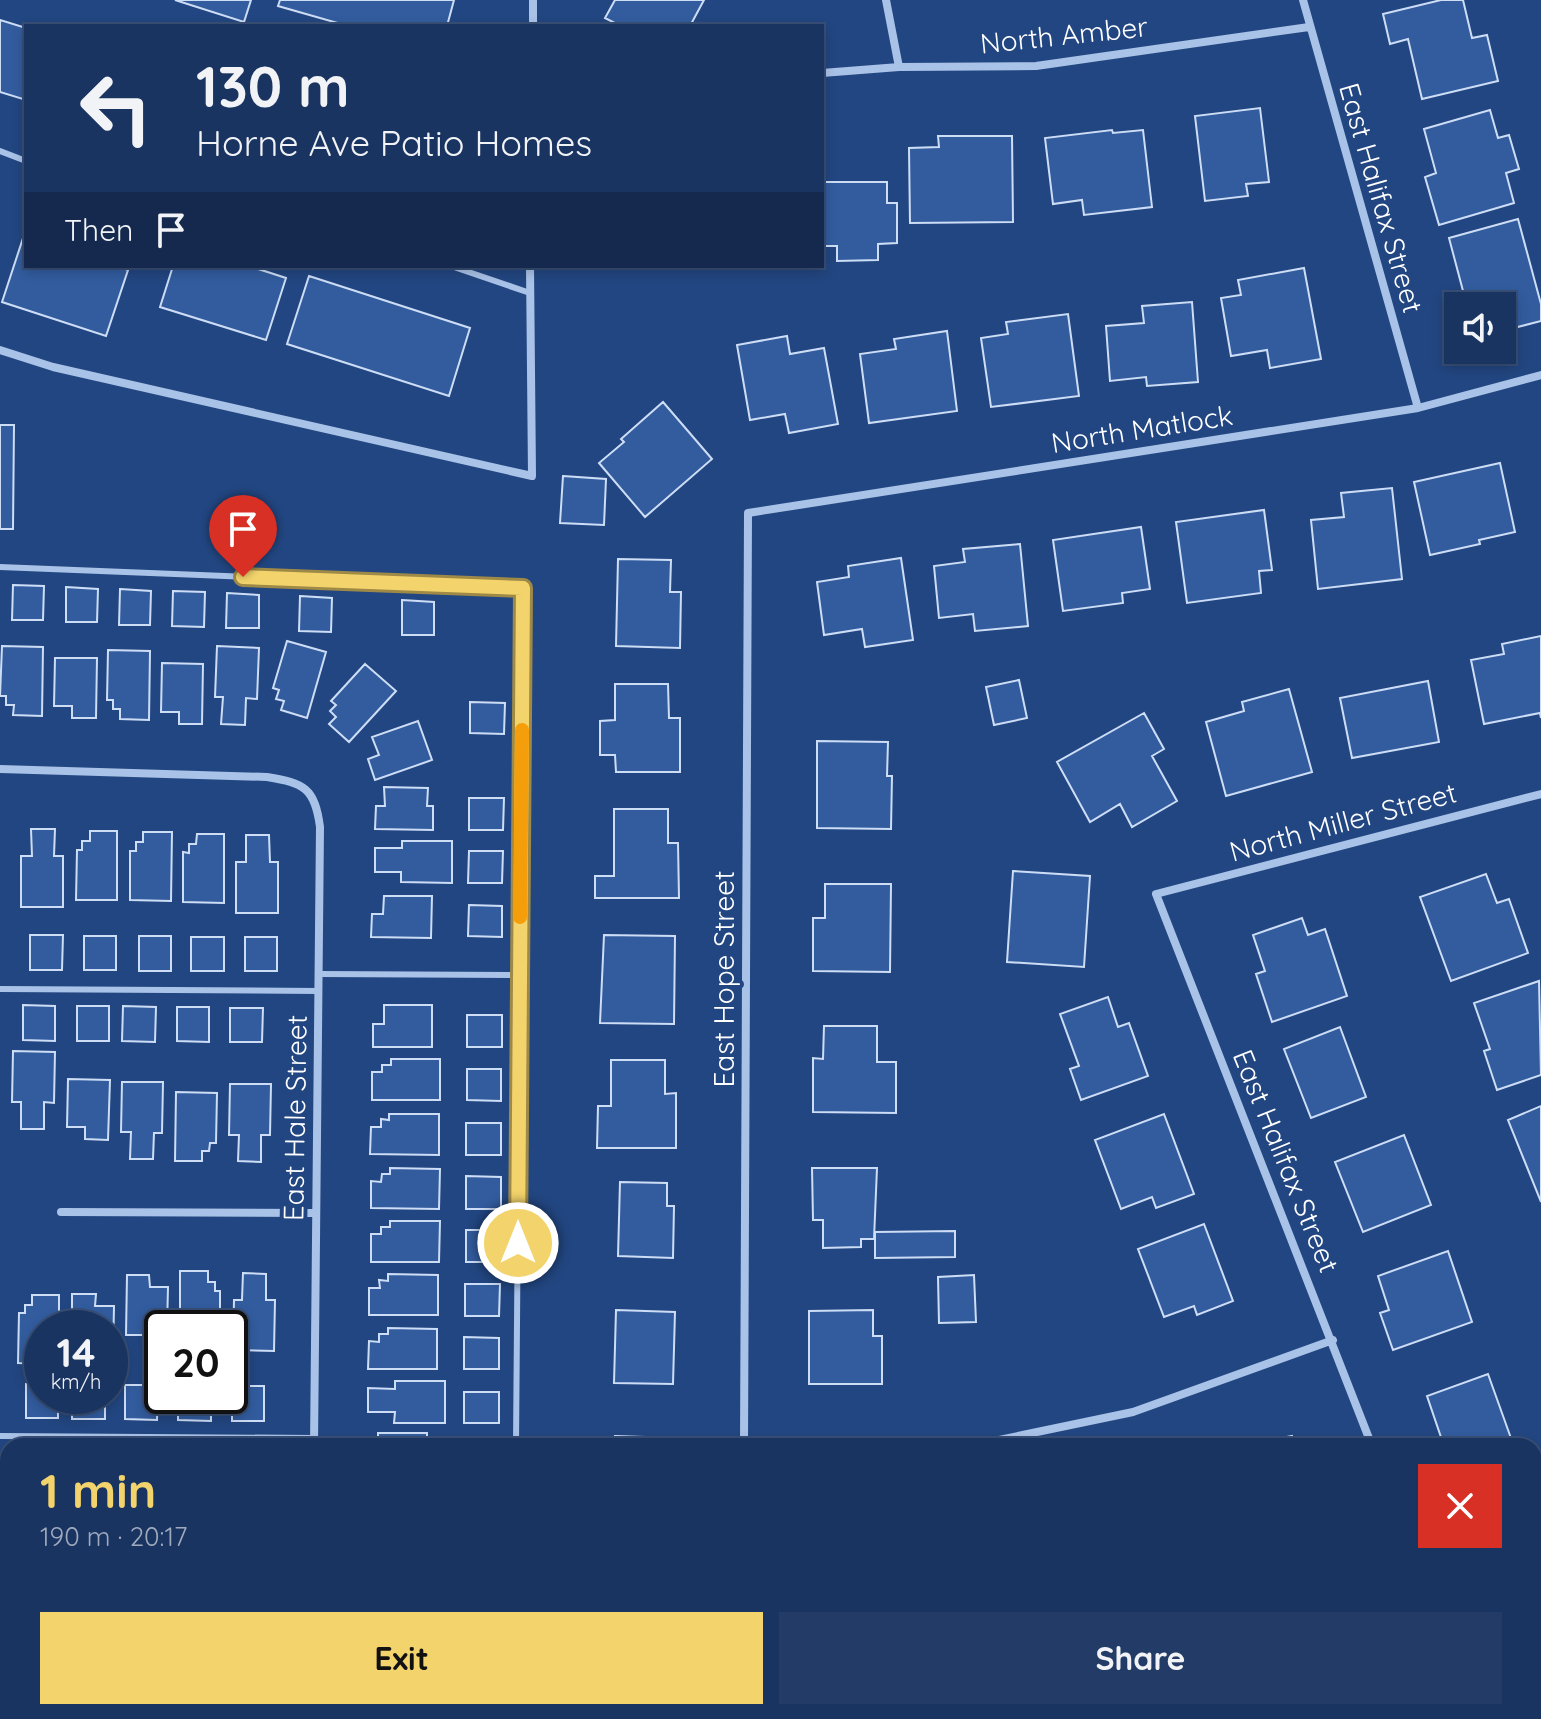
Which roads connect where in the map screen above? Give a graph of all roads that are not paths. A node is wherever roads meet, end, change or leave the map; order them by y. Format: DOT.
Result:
graph roads {
  1 [pos="533,0"];
  2 [pos="886,0"];
  3 [pos="1303,0"];
  4 [pos="533,24"];
  5 [pos="1309,27"];
  6 [pos="899,67"];
  7 [pos="824,73"];
  8 [pos="0,151"];
  9 [pos="24,160"];
  10 [pos="457,268"];
  11 [pos="530,268"];
  12 [pos="530,293"];
  13 [pos="0,350"];
  14 [pos="1541,375"];
  15 [pos="1418,408"];
  16 [pos="748,513"];
  17 [pos="0,567"];
  18 [pos="0,769"];
  19 [pos="1541,794"];
  20 [pos="1156,894"];
  21 [pos="319,974"];
  22 [pos="520,975"];
  23 [pos="0,989"];
  24 [pos="319,991"];
  25 [pos="61,1212"];
  26 [pos="316,1213"];
  27 [pos="1333,1340"];
  28 [pos="0,1436"];
  29 [pos="105,1438"];
  30 [pos="314,1438"];
  31 [pos="516,1438"];
  32 [pos="744,1438"];
  33 [pos="1008,1438"];
  34 [pos="1369,1438"];
  1 -- 4 [label="street"];
  2 -- 6 [label="street"];
  3 -- 5 [label="street, East Halifax Street"];
  5 -- 6 [label="street, North Amber"];
  5 -- 15 [label="street, East Halifax Street"];
  6 -- 7 [label="street, North Amber"];
  8 -- 9 [label="lane"];
  10 -- 12 [label="lane"];
  11 -- 12 [label="street"];
  12 -- 13 [label="street"];
  14 -- 15 [label="street, North Matlock"];
  15 -- 16 [label="street, North Matlock"];
  16 -- 32 [label="street, East Hope Street"];
  17 -- 22 [label="lane"];
  18 -- 21 [label="street, East Hale Street"];
  19 -- 20 [label="street, North Miller Street"];
  20 -- 27 [label="street, East Halifax Street"];
  21 -- 22 [label="lane"];
  21 -- 24 [label="street, East Hale Street"];
  22 -- 31 [label="lane"];
  23 -- 24 [label="lane"];
  24 -- 26 [label="street, East Hale Street"];
  25 -- 26 [label="street"];
  26 -- 30 [label="street, East Hale Street"];
  27 -- 33 [label="street"];
  27 -- 34 [label="street, East Halifax Street"];
  28 -- 29 [label="lane"];
}
